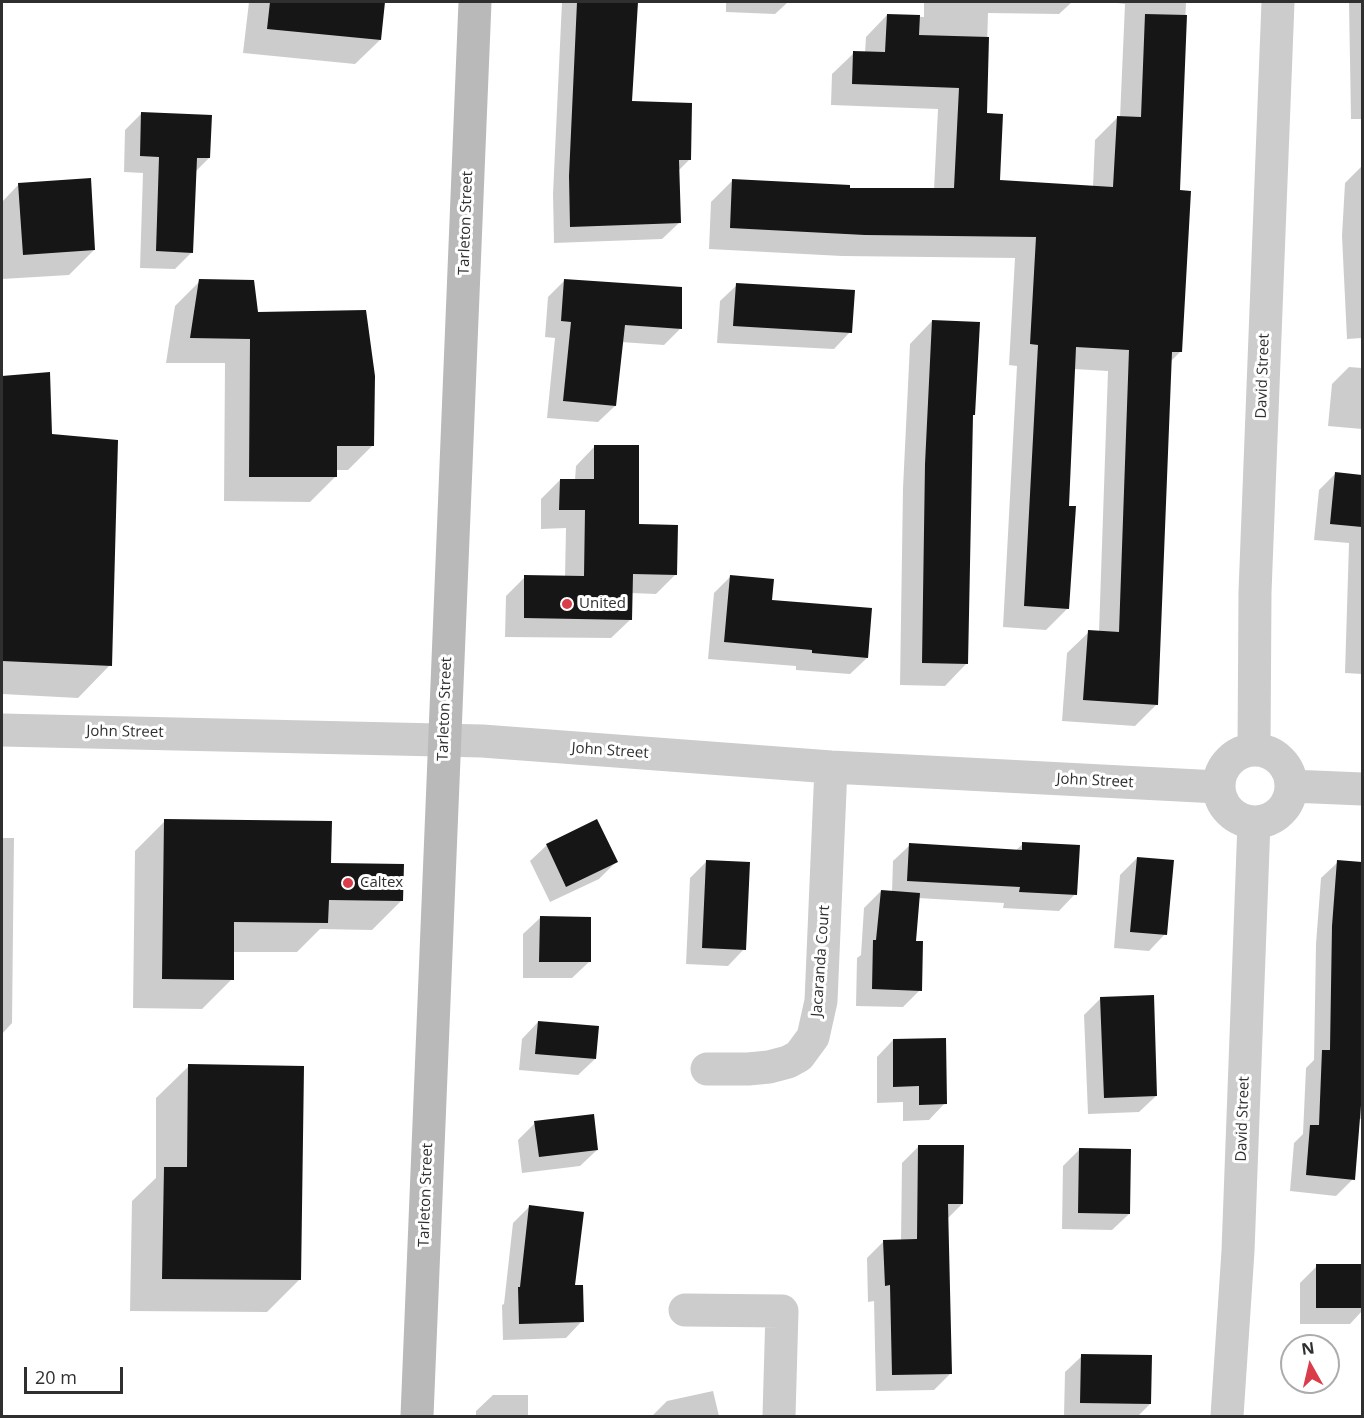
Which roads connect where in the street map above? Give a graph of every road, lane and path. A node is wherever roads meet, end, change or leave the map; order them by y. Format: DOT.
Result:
graph roads {
  1 [pos="475,2"];
  2 [pos="1278,2"];
  3 [pos="2,730"];
  4 [pos="444,740"];
  5 [pos="1254,750"];
  6 [pos="831,767"];
  7 [pos="1291,786"];
  8 [pos="1218,787"];
  9 [pos="1362,789"];
  10 [pos="1254,822"];
  11 [pos="707,1069"];
  12 [pos="685,1310"];
  13 [pos="417,1416"];
  14 [pos="779,1416"];
  15 [pos="1227,1416"];
  1 -- 4 [label="main road, Tarleton Street"];
  2 -- 5 [label="street, David Street"];
  3 -- 4 [label="street, John Street"];
  4 -- 6 [label="street, John Street"];
  4 -- 13 [label="main road, Tarleton Street"];
  5 -- 7 [label="street"];
  5 -- 8 [label="street"];
  6 -- 8 [label="street, John Street"];
  6 -- 11 [label="street, Jacaranda Court"];
  7 -- 9 [label="street"];
  7 -- 10 [label="street"];
  8 -- 10 [label="street"];
  10 -- 15 [label="street, David Street"];
  12 -- 14 [label="street"];
}
